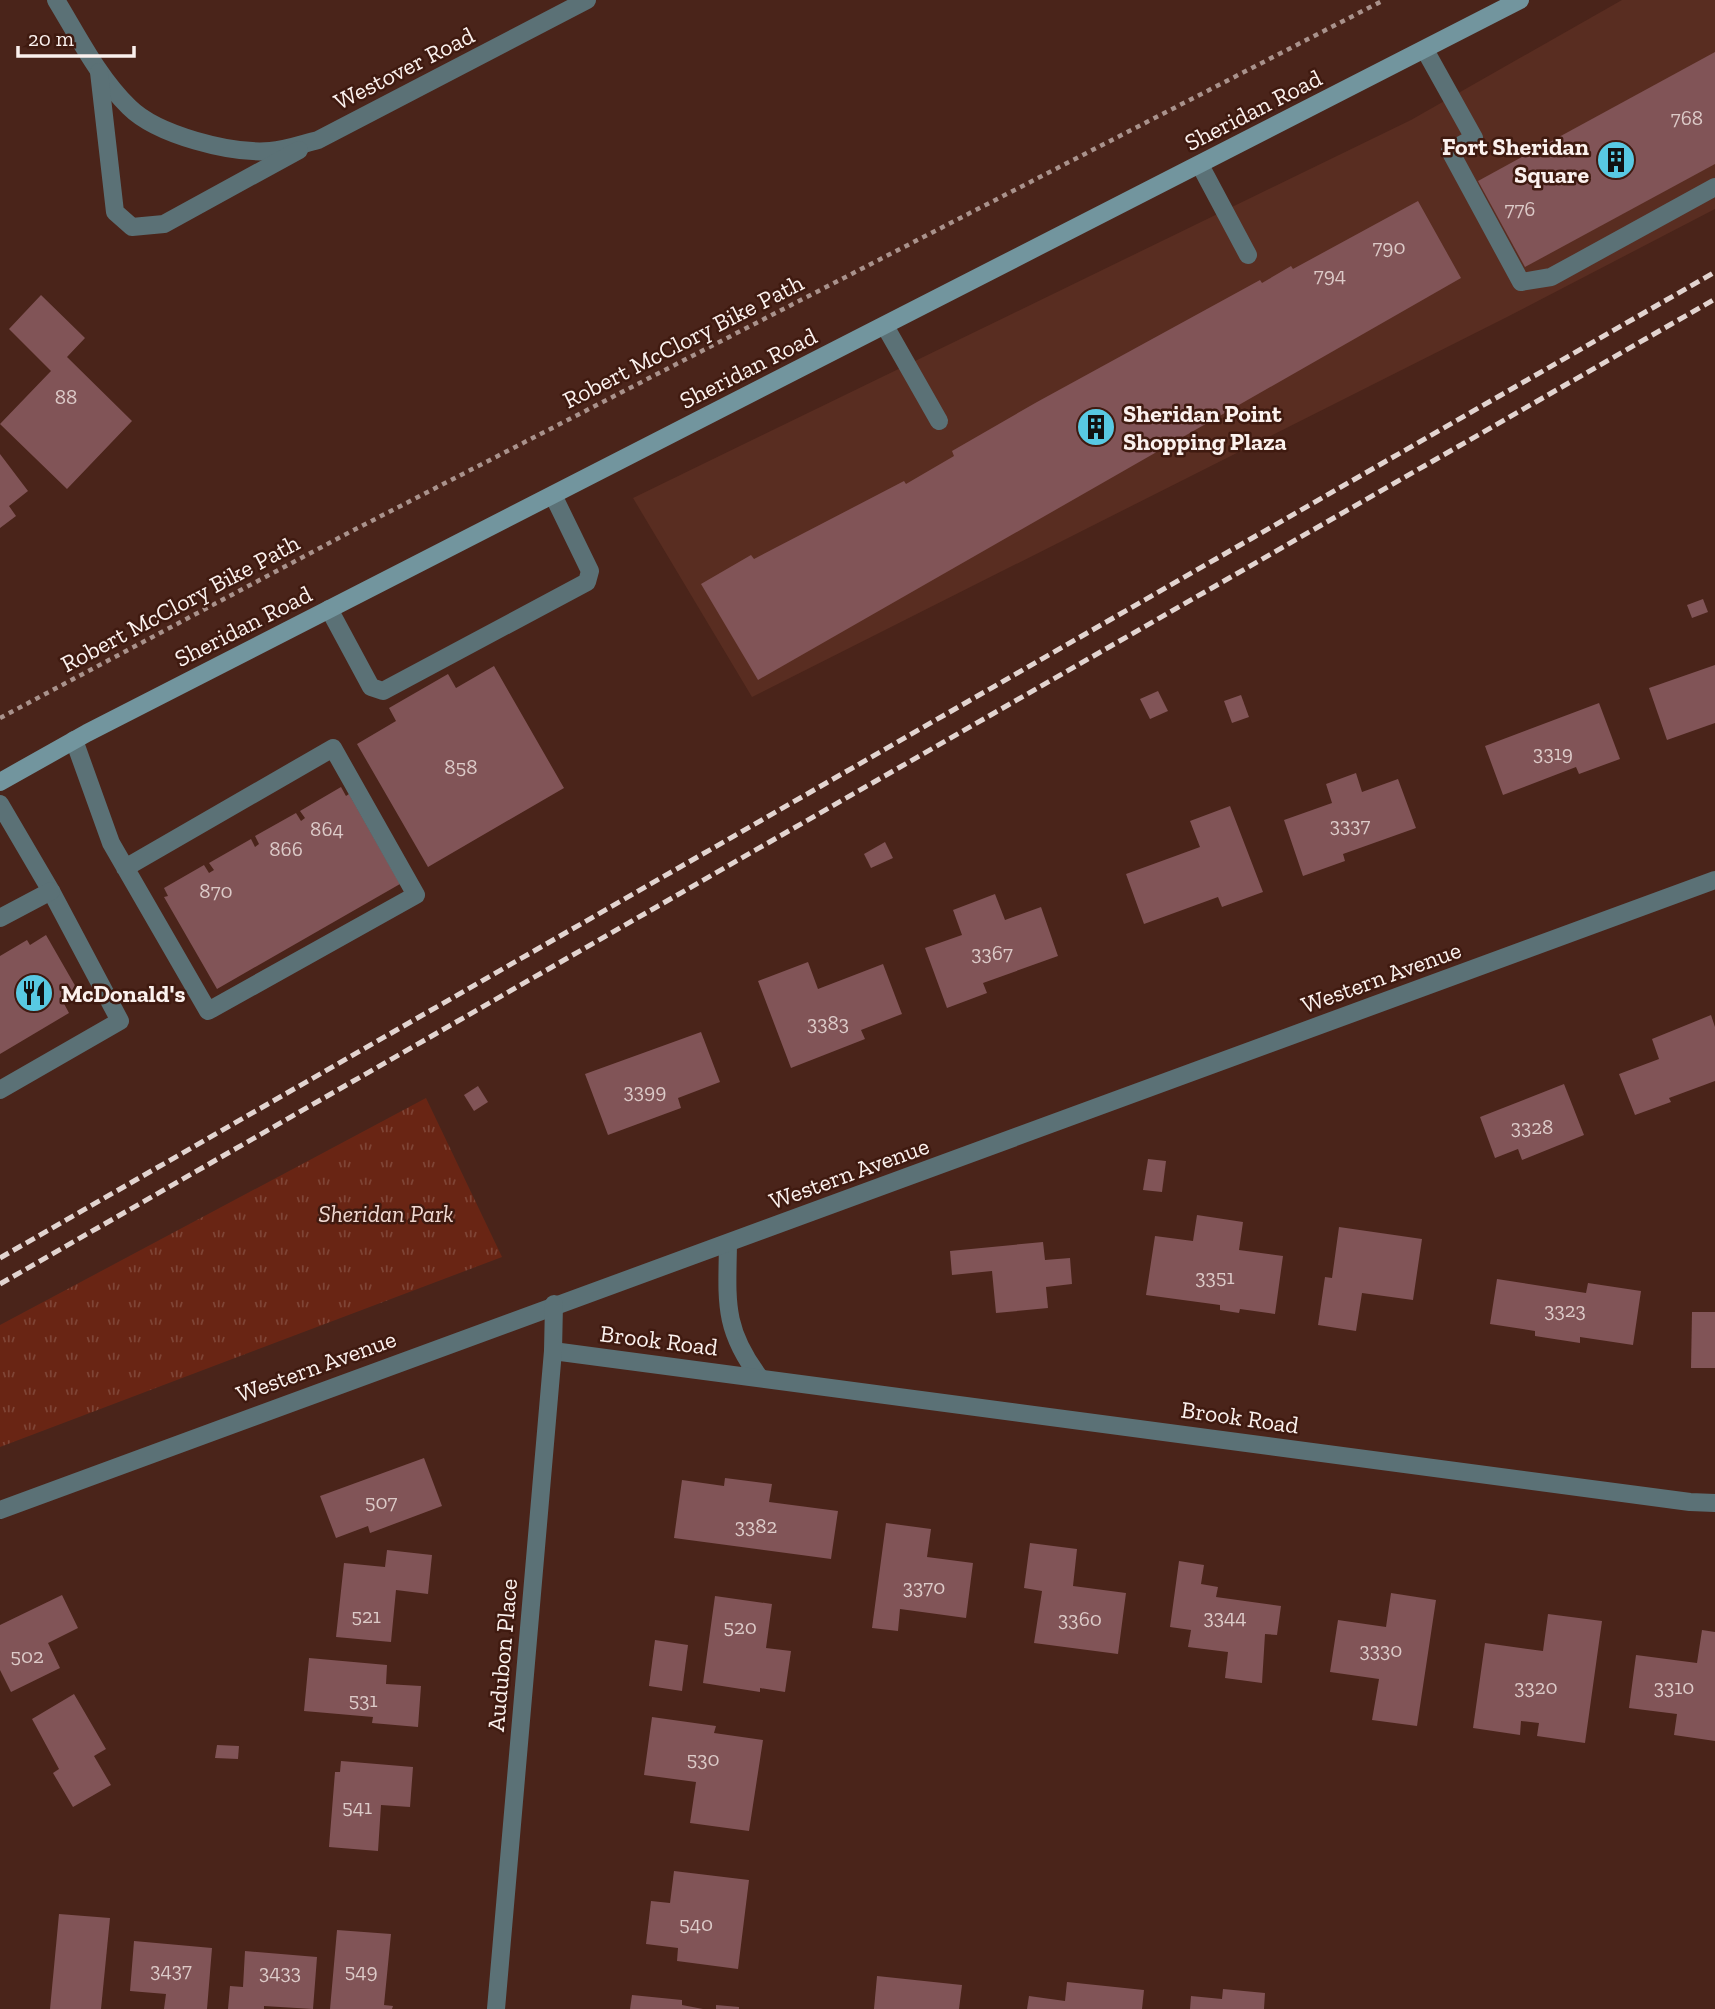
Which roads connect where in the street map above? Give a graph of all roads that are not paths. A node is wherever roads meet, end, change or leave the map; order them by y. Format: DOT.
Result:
graph roads {
  1 [pos="56,0"];
  2 [pos="587,0"];
  3 [pos="1520,0"];
  4 [pos="1425,50"];
  5 [pos="99,71"];
  6 [pos="318,140"];
  7 [pos="1200,165"];
  8 [pos="1715,187"];
  9 [pos="1248,255"];
  10 [pos="884,326"];
  11 [pos="939,421"];
  12 [pos="553,495"];
  13 [pos="329,609"];
  14 [pos="74,740"];
  15 [pos="0,782"];
  16 [pos="0,804"];
  17 [pos="125,868"];
  18 [pos="1715,880"];
  19 [pos="51,891"];
  20 [pos="0,918"];
  21 [pos="0,1090"];
  22 [pos="728,1244"];
  23 [pos="554,1304"];
  24 [pos="553,1351"];
  25 [pos="760,1378"];
  26 [pos="1715,1503"];
  27 [pos="0,1510"];
  28 [pos="496,2009"];
  1 -- 5 [label="street, Westover Road"];
  2 -- 6 [label="street, Westover Road"];
  3 -- 4 [label="main road, Sheridan Road"];
  4 -- 7 [label="main road, Sheridan Road"];
  4 -- 8 [label="street"];
  5 -- 6 [label="street, Westover Road"];
  5 -- 6 [label="street, Westover Road"];
  7 -- 9 [label="street"];
  7 -- 10 [label="main road, Sheridan Road"];
  10 -- 11 [label="street"];
  10 -- 12 [label="main road, Sheridan Road"];
  12 -- 13 [label="main road, Sheridan Road"];
  12 -- 13 [label="street"];
  13 -- 14 [label="main road, Sheridan Road"];
  14 -- 15 [label="main road, Sheridan Road"];
  14 -- 17 [label="street"];
  16 -- 19 [label="street"];
  17 -- 17 [label="street"];
  18 -- 22 [label="street, Western Avenue"];
  19 -- 20 [label="street"];
  19 -- 21 [label="street"];
  22 -- 23 [label="street, Western Avenue"];
  22 -- 25 [label="street, Brook Road"];
  23 -- 24 [label="street, Audubon Place"];
  23 -- 27 [label="street, Western Avenue"];
  24 -- 25 [label="street, Brook Road"];
  24 -- 28 [label="street, Audubon Place"];
  25 -- 26 [label="street, Brook Road"];
}
